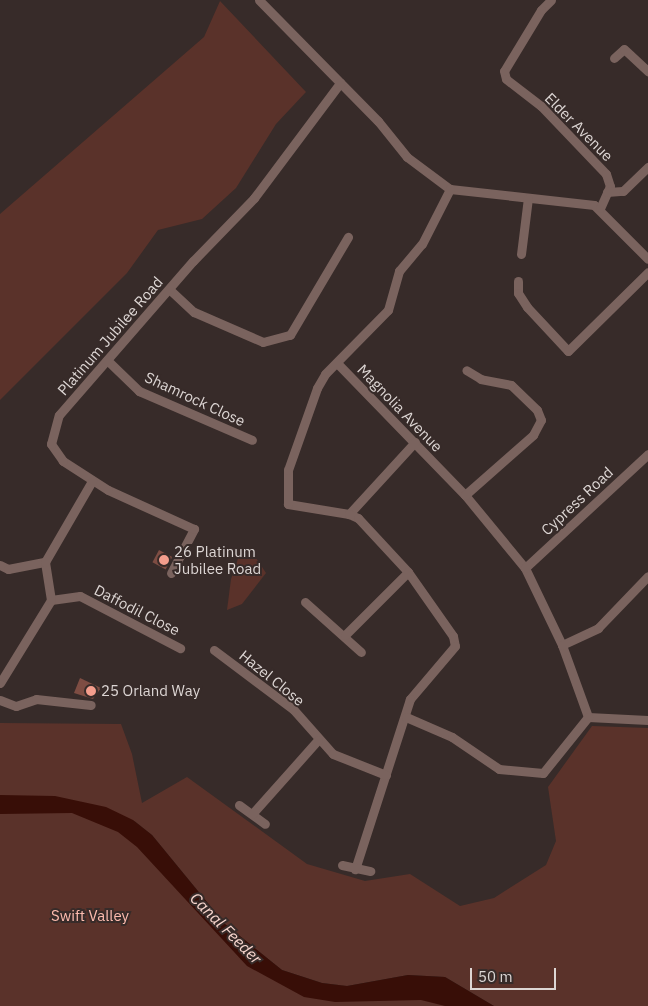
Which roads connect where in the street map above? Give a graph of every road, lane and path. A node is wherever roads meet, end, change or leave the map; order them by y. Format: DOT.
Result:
graph roads {
  1 [pos="259,0"];
  2 [pos="551,0"];
  3 [pos="614,58"];
  4 [pos="648,71"];
  5 [pos="340,83"];
  6 [pos="648,167"];
  7 [pos="450,188"];
  8 [pos="607,192"];
  9 [pos="528,198"];
  10 [pos="600,208"];
  11 [pos="348,237"];
  12 [pos="521,254"];
  13 [pos="648,259"];
  14 [pos="648,272"];
  15 [pos="518,281"];
  16 [pos="169,289"];
  17 [pos="108,360"];
  18 [pos="337,363"];
  19 [pos="466,370"];
  20 [pos="252,440"];
  21 [pos="415,442"];
  22 [pos="648,454"];
  23 [pos="92,481"];
  24 [pos="465,495"];
  25 [pos="349,514"];
  26 [pos="45,562"];
  27 [pos="0,565"];
  28 [pos="525,568"];
  29 [pos="408,572"];
  30 [pos="171,573"];
  31 [pos="648,576"];
  32 [pos="52,600"];
  33 [pos="305,602"];
  34 [pos="345,635"];
  35 [pos="562,646"];
  36 [pos="180,648"];
  37 [pos="214,650"];
  38 [pos="361,652"];
  39 [pos="0,682"];
  40 [pos="0,700"];
  41 [pos="90,705"];
  42 [pos="406,717"];
  43 [pos="588,717"];
  44 [pos="648,720"];
  45 [pos="318,740"];
  46 [pos="386,775"];
  47 [pos="239,805"];
  48 [pos="252,814"];
  49 [pos="266,824"];
  50 [pos="342,865"];
  51 [pos="354,869"];
  52 [pos="370,871"];
  1 -- 5 [label="street"];
  2 -- 8 [label="street, Elder Avenue"];
  3 -- 4 [label="street"];
  5 -- 7 [label="street"];
  5 -- 16 [label="street, Platinum Jubilee Road"];
  6 -- 8 [label="street"];
  7 -- 9 [label="street"];
  7 -- 18 [label="street, Magnolia Avenue"];
  8 -- 10 [label="street"];
  9 -- 10 [label="street"];
  9 -- 12 [label="street"];
  10 -- 13 [label="street"];
  11 -- 16 [label="street"];
  14 -- 15 [label="street"];
  16 -- 17 [label="street, Platinum Jubilee Road"];
  17 -- 20 [label="street, Shamrock Close"];
  17 -- 23 [label="street, Platinum Jubilee Road"];
  18 -- 21 [label="street, Magnolia Avenue"];
  18 -- 25 [label="street"];
  19 -- 24 [label="street"];
  21 -- 24 [label="street, Magnolia Avenue"];
  21 -- 25 [label="street"];
  22 -- 28 [label="street, Cypress Road"];
  23 -- 26 [label="street"];
  23 -- 30 [label="street, Platinum Jubilee Road"];
  24 -- 28 [label="street, Magnolia Avenue"];
  25 -- 29 [label="street"];
  26 -- 27 [label="street"];
  26 -- 32 [label="street"];
  28 -- 35 [label="street, Magnolia Avenue"];
  29 -- 34 [label="street"];
  29 -- 42 [label="street"];
  31 -- 35 [label="street"];
  32 -- 36 [label="street, Daffodil Close"];
  32 -- 39 [label="street"];
  33 -- 34 [label="street"];
  34 -- 38 [label="street"];
  35 -- 43 [label="street, Magnolia Avenue"];
  37 -- 45 [label="street, Hazel Close"];
  40 -- 41 [label="street"];
  42 -- 43 [label="street"];
  42 -- 46 [label="street"];
  43 -- 44 [label="street"];
  45 -- 46 [label="street, Hazel Close"];
  45 -- 48 [label="street"];
  46 -- 51 [label="street"];
  47 -- 48 [label="street"];
  48 -- 49 [label="street"];
  50 -- 51 [label="street"];
  51 -- 52 [label="street"];
}
